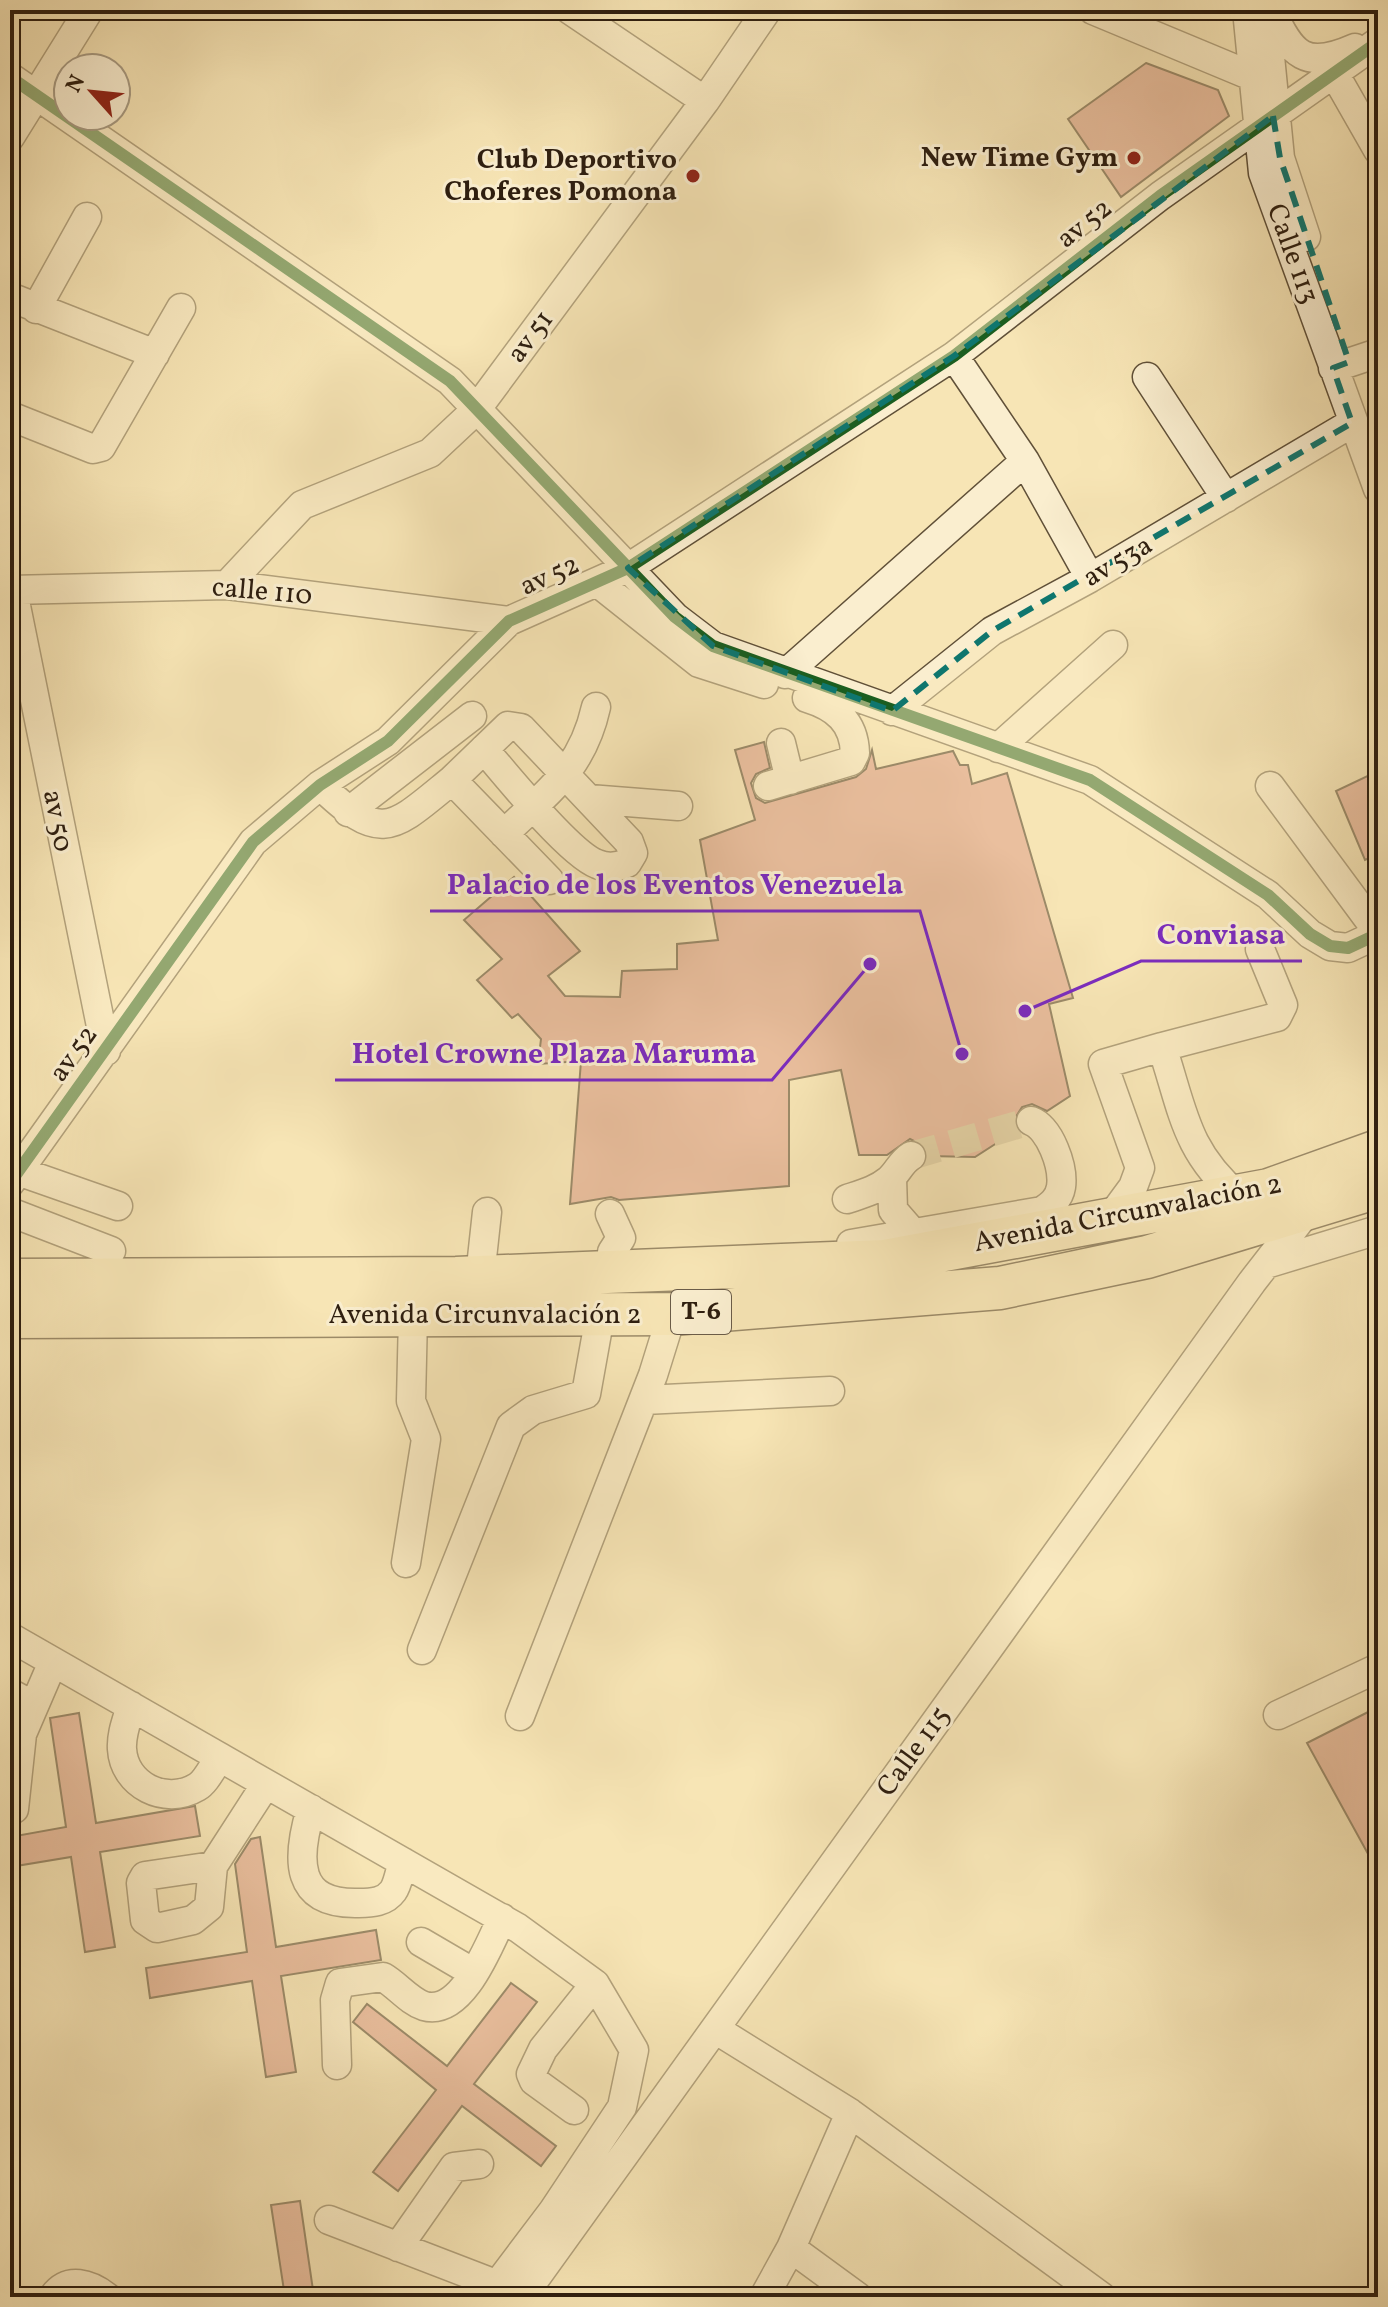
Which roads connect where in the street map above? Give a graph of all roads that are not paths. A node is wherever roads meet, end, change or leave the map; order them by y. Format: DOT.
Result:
graph roads {
  1 [pos="89,10"];
  2 [pos="570,10"];
  3 [pos="767,10"];
  4 [pos="1093,10"];
  5 [pos="1247,10"];
  6 [pos="1268,10"];
  7 [pos="1378,40"];
  8 [pos="1334,73"];
  9 [pos="10,77"];
  10 [pos="1254,77"];
  11 [pos="37,97"];
  12 [pos="705,101"];
  13 [pos="1265,122"];
  14 [pos="10,137"];
  15 [pos="1378,150"];
  16 [pos="87,217"];
  17 [pos="10,297"];
  18 [pos="181,308"];
  19 [pos="36,309"];
  20 [pos="1378,353"];
  21 [pos="155,354"];
  22 [pos="954,356"];
  23 [pos="1341,365"];
  24 [pos="1147,377"];
  25 [pos="476,410"];
  26 [pos="10,416"];
  27 [pos="1352,423"];
  28 [pos="1378,437"];
  29 [pos="1025,461"];
  30 [pos="1378,489"];
  31 [pos="1226,498"];
  32 [pos="628,568"];
  33 [pos="1090,578"];
  34 [pos="597,582"];
  35 [pos="227,585"];
  36 [pos="12,590"];
  37 [pos="509,621"];
  38 [pos="1113,645"];
  39 [pos="785,674"];
  40 [pos="596,707"];
  41 [pos="892,711"];
  42 [pos="472,716"];
  43 [pos="781,743"];
  44 [pos="998,748"];
  45 [pos="484,749"];
  46 [pos="565,775"];
  47 [pos="452,780"];
  48 [pos="320,785"];
  49 [pos="1270,786"];
  50 [pos="589,799"];
  51 [pos="533,806"];
  52 [pos="678,806"];
  53 [pos="348,812"];
  54 [pos="504,834"];
  55 [pos="549,880"];
  56 [pos="1378,933"];
  57 [pos="1260,949"];
  58 [pos="1162,1047"];
  59 [pos="106,1051"];
  60 [pos="1031,1121"];
  61 [pos="1378,1151"];
  62 [pos="911,1156"];
  63 [pos="14,1177"];
  64 [pos="892,1178"];
  65 [pos="1378,1187"];
  66 [pos="1238,1196"];
  67 [pos="118,1206"];
  68 [pos="1308,1210"];
  69 [pos="10,1212"];
  70 [pos="487,1212"];
  71 [pos="621,1214"];
  72 [pos="1108,1221"];
  73 [pos="1378,1230"];
  74 [pos="913,1233"];
  75 [pos="111,1251"];
  76 [pos="623,1251"];
  77 [pos="482,1258"];
  78 [pos="1266,1264"];
  79 [pos="10,1280"];
  80 [pos="672,1314"];
  81 [pos="413,1316"];
  82 [pos="600,1316"];
  83 [pos="10,1317"];
  84 [pos="830,1391"];
  85 [pos="644,1400"];
  86 [pos="406,1563"];
  87 [pos="10,1637"];
  88 [pos="422,1650"];
  89 [pos="53,1662"];
  90 [pos="1378,1668"];
  91 [pos="22,1700"];
  92 [pos="131,1706"];
  93 [pos="1278,1715"];
  94 [pos="520,1716"];
  95 [pos="220,1757"];
  96 [pos="266,1784"];
  97 [pos="14,1809"];
  98 [pos="311,1809"];
  99 [pos="403,1862"];
  100 [pos="213,1866"];
  101 [pos="502,1918"];
  102 [pos="421,1942"];
  103 [pos="474,1973"];
  104 [pos="595,1984"];
  105 [pos="715,2029"];
  106 [pos="337,2065"];
  107 [pos="574,2110"];
  108 [pos="850,2113"];
  109 [pos="479,2164"];
  110 [pos="329,2220"];
  111 [pos="398,2247"];
  112 [pos="791,2248"];
  113 [pos="503,2293"];
  114 [pos="53,2297"];
  115 [pos="107,2297"];
  116 [pos="764,2297"];
  117 [pos="858,2297"];
  118 [pos="1102,2297"];
  1 -- 11 [label="street"];
  2 -- 12 [label="street"];
  3 -- 12 [label="street, av 51"];
  4 -- 10 [label="street"];
  5 -- 10 [label="street, Calle 113"];
  6 -- 7 [label="street"];
  6 -- 13 [label="street, Calle 113"];
  7 -- 8 [label="street, av 52"];
  8 -- 13 [label="street, av 52"];
  8 -- 15 [label="street"];
  9 -- 11 [label="street"];
  10 -- 13 [label="street, Calle 113"];
  11 -- 14 [label="street"];
  11 -- 25 [label="street"];
  12 -- 25 [label="street, av 51"];
  13 -- 22 [label="street, av 52"];
  13 -- 23 [label="street, Calle 113"];
  16 -- 19 [label="street"];
  17 -- 19 [label="street"];
  18 -- 21 [label="street"];
  19 -- 21 [label="street"];
  20 -- 23 [label="street"];
  21 -- 26 [label="street"];
  22 -- 29 [label="street"];
  22 -- 32 [label="street, av 52"];
  23 -- 27 [label="street, Calle 113"];
  23 -- 28 [label="street, Calle 113"];
  24 -- 31 [label="street"];
  25 -- 32 [label="street"];
  25 -- 35 [label="street, av 51"];
  27 -- 30 [label="street, Calle 113"];
  27 -- 31 [label="street, av 53a"];
  29 -- 33 [label="street"];
  29 -- 39 [label="street"];
  31 -- 33 [label="street, av 53a"];
  32 -- 34 [label="street, av 52"];
  32 -- 39 [label="street"];
  33 -- 41 [label="street, av 53a"];
  34 -- 37 [label="street, av 52"];
  34 -- 43 [label="street"];
  35 -- 36 [label="street, calle 110"];
  35 -- 37 [label="street, calle 110"];
  36 -- 59 [label="street, av 50"];
  37 -- 48 [label="street, av 52"];
  38 -- 44 [label="street"];
  39 -- 41 [label="street"];
  40 -- 46 [label="street"];
  41 -- 44 [label="street"];
  42 -- 53 [label="street"];
  44 -- 56 [label="street"];
  45 -- 46 [label="street"];
  45 -- 47 [label="street"];
  45 -- 51 [label="street"];
  46 -- 50 [label="street"];
  46 -- 51 [label="street"];
  47 -- 53 [label="street"];
  47 -- 54 [label="street"];
  48 -- 53 [label="street"];
  48 -- 59 [label="street, av 52"];
  49 -- 56 [label="street"];
  50 -- 51 [label="street"];
  50 -- 52 [label="street"];
  51 -- 54 [label="street"];
  54 -- 55 [label="street"];
  57 -- 58 [label="street"];
  58 -- 66 [label="street"];
  58 -- 72 [label="street"];
  59 -- 63 [label="street, av 52"];
  60 -- 74 [label="street"];
  61 -- 66 [label="highway, Avenida Circunvalación 2 / T-6"];
  62 -- 64 [label="street"];
  63 -- 67 [label="street"];
  64 -- 74 [label="street"];
  64 -- 74 [label="street"];
  65 -- 68 [label="highway, Avenida Circunvalación 2 / T-6"];
  66 -- 72 [label="highway, Avenida Circunvalación 2 / T-6"];
  68 -- 78 [label="street, Calle 115"];
  68 -- 80 [label="highway, Avenida Circunvalación 2 / T-6"];
  69 -- 75 [label="street"];
  70 -- 77 [label="street"];
  71 -- 76 [label="street"];
  72 -- 79 [label="highway, Avenida Circunvalación 2 / T-6"];
  73 -- 78 [label="street"];
  78 -- 105 [label="street, Calle 115"];
  80 -- 82 [label="highway, Avenida Circunvalación 2 / T-6"];
  80 -- 85 [label="street"];
  81 -- 82 [label="highway, Avenida Circunvalación 2 / T-6"];
  81 -- 83 [label="highway, Avenida Circunvalación 2 / T-6"];
  81 -- 86 [label="street"];
  82 -- 88 [label="street"];
  84 -- 85 [label="street"];
  85 -- 94 [label="street"];
  87 -- 89 [label="street"];
  89 -- 91 [label="street"];
  89 -- 92 [label="street"];
  90 -- 93 [label="street"];
  91 -- 97 [label="street"];
  92 -- 95 [label="street"];
  92 -- 95 [label="street"];
  95 -- 96 [label="street"];
  96 -- 98 [label="street"];
  96 -- 100 [label="street"];
  98 -- 99 [label="street"];
  98 -- 99 [label="street"];
  99 -- 101 [label="street"];
  101 -- 103 [label="street"];
  101 -- 104 [label="street"];
  102 -- 103 [label="street"];
  103 -- 106 [label="street"];
  104 -- 107 [label="street"];
  104 -- 113 [label="street"];
  105 -- 108 [label="street"];
  105 -- 113 [label="street, Calle 115"];
  108 -- 112 [label="street"];
  108 -- 118 [label="street"];
  109 -- 111 [label="street"];
  110 -- 111 [label="street"];
  111 -- 113 [label="street"];
  112 -- 116 [label="street"];
  112 -- 117 [label="street"];
  114 -- 115 [label="street"];
}
